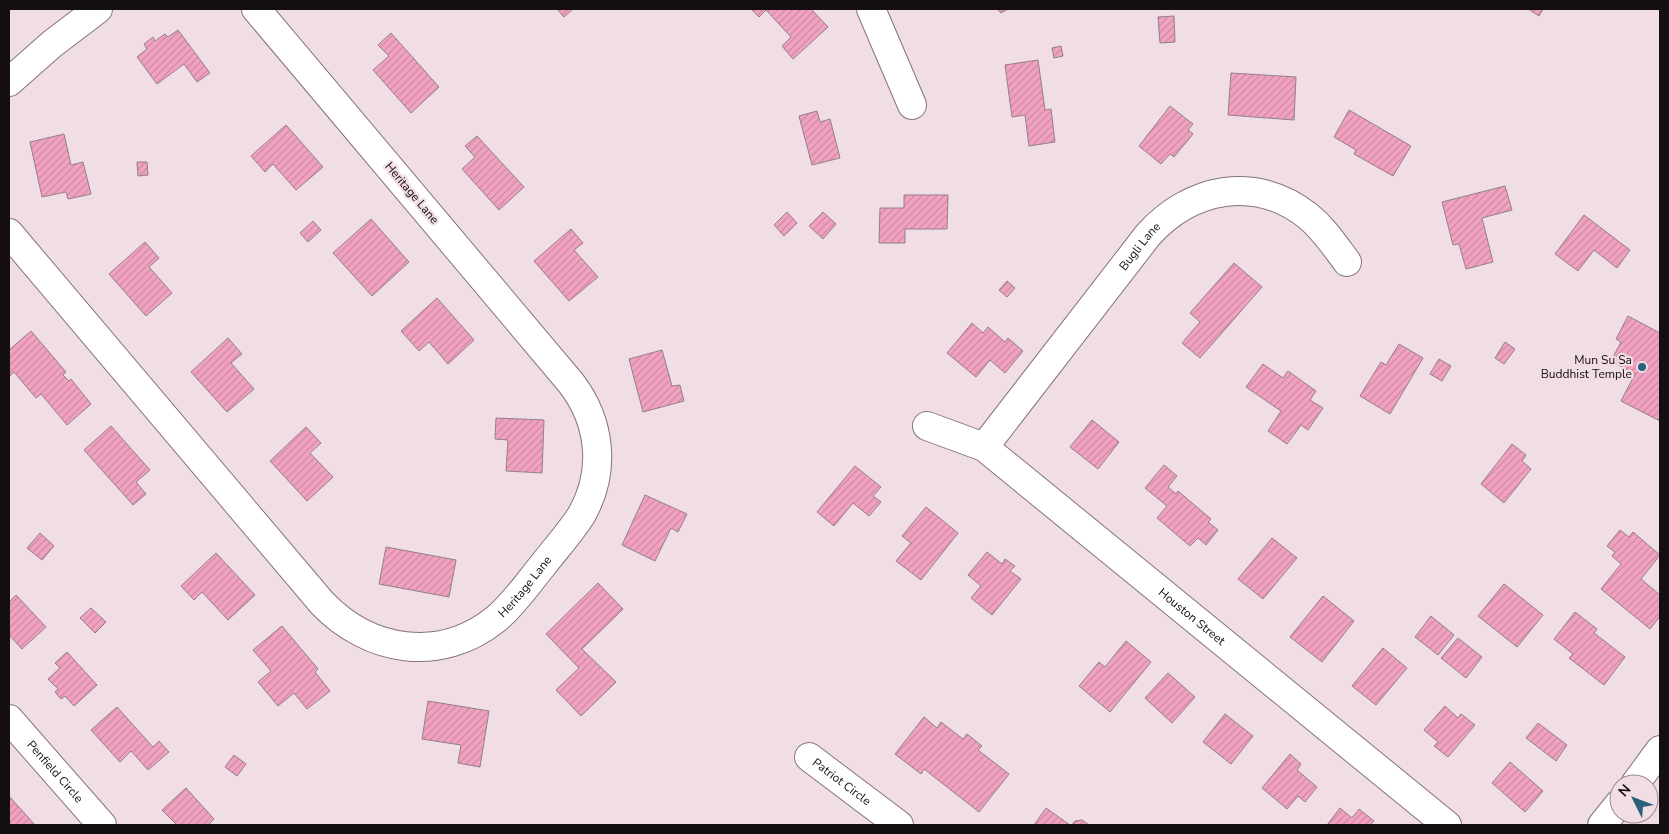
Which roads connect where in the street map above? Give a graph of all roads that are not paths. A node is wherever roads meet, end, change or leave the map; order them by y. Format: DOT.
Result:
graph roads {
  1 [pos="98,9"];
  2 [pos="256,9"];
  3 [pos="871,9"];
  4 [pos="9,82"];
  5 [pos="912,105"];
  6 [pos="9,233"];
  7 [pos="1347,262"];
  8 [pos="927,426"];
  9 [pos="984,447"];
  10 [pos="9,719"];
  11 [pos="1660,750"];
  12 [pos="809,757"];
  13 [pos="1642,774"];
  14 [pos="102,825"];
  15 [pos="899,825"];
  16 [pos="1446,825"];
  1 -- 4 [label="street"];
  2 -- 6 [label="street, Heritage Lane"];
  3 -- 5 [label="street"];
  7 -- 9 [label="street, Bugli Lane"];
  8 -- 9 [label="street, Houston Street"];
  9 -- 16 [label="street, Houston Street"];
  10 -- 14 [label="street, Penfield Circle"];
  11 -- 13 [label="street"];
  12 -- 15 [label="street, Patriot Circle"];
}
